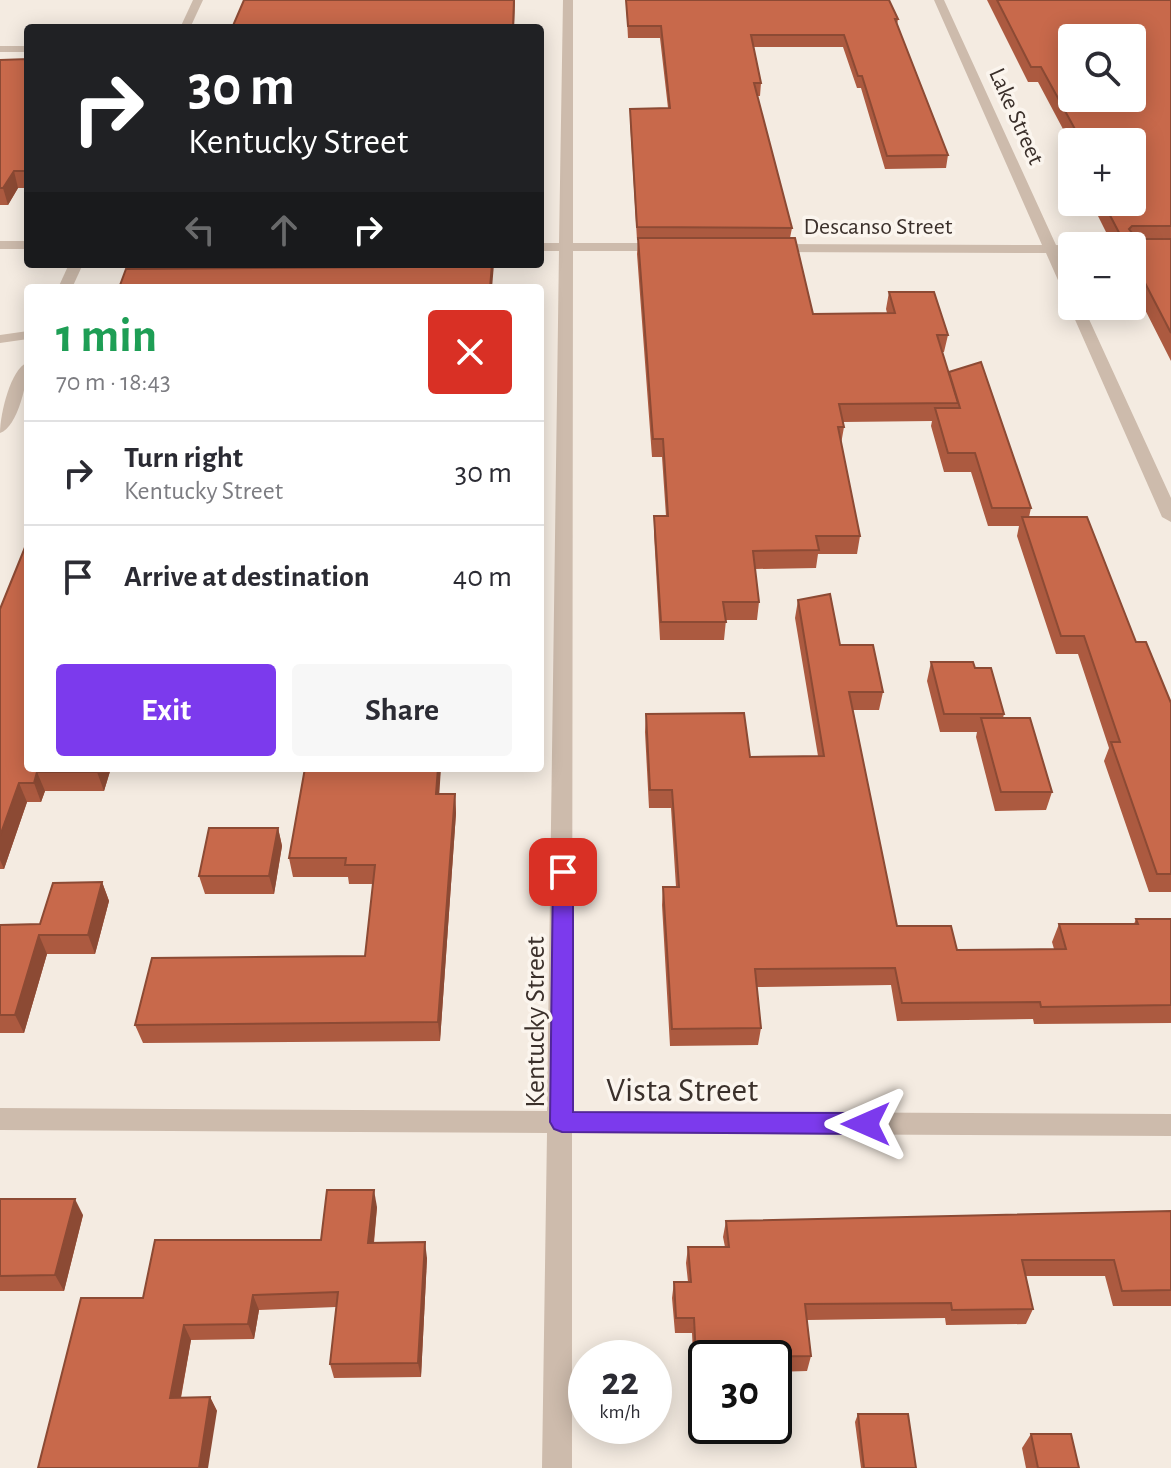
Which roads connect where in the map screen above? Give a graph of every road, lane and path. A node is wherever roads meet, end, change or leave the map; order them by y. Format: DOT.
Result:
graph roads {
  1 [pos="198,0"];
  2 [pos="568,0"];
  3 [pos="939,0"];
  4 [pos="187,24"];
  5 [pos="0,49"];
  6 [pos="24,49"];
  7 [pos="0,245"];
  8 [pos="24,245"];
  9 [pos="544,247"];
  10 [pos="567,247"];
  11 [pos="676,247"];
  12 [pos="754,248"];
  13 [pos="1050,248"];
  14 [pos="1058,248"];
  15 [pos="1058,265"];
  16 [pos="1082,320"];
  17 [pos="24,336"];
  18 [pos="0,339"];
  19 [pos="24,376"];
  20 [pos="0,428"];
  21 [pos="1171,517"];
  22 [pos="0,1119"];
  23 [pos="562,1122"];
  24 [pos="1171,1125"];
  25 [pos="557,1468"];
  1 -- 4 [label="street"];
  2 -- 10 [label="street, Kentucky Street"];
  3 -- 13 [label="street, Lake Street"];
  5 -- 6 [label="street"];
  7 -- 8 [label="street"];
  9 -- 10 [label="street"];
  10 -- 11 [label="street"];
  10 -- 23 [label="street, Kentucky Street"];
  12 -- 13 [label="street, Descanso Street"];
  13 -- 14 [label="street, Descanso Street"];
  13 -- 15 [label="street, Lake Street"];
  16 -- 21 [label="street"];
  17 -- 18 [label="street"];
  19 -- 20 [label="street"];
  22 -- 23 [label="street, Vista Street"];
  23 -- 24 [label="street, Vista Street"];
  23 -- 25 [label="street, Kentucky Street"];
}
